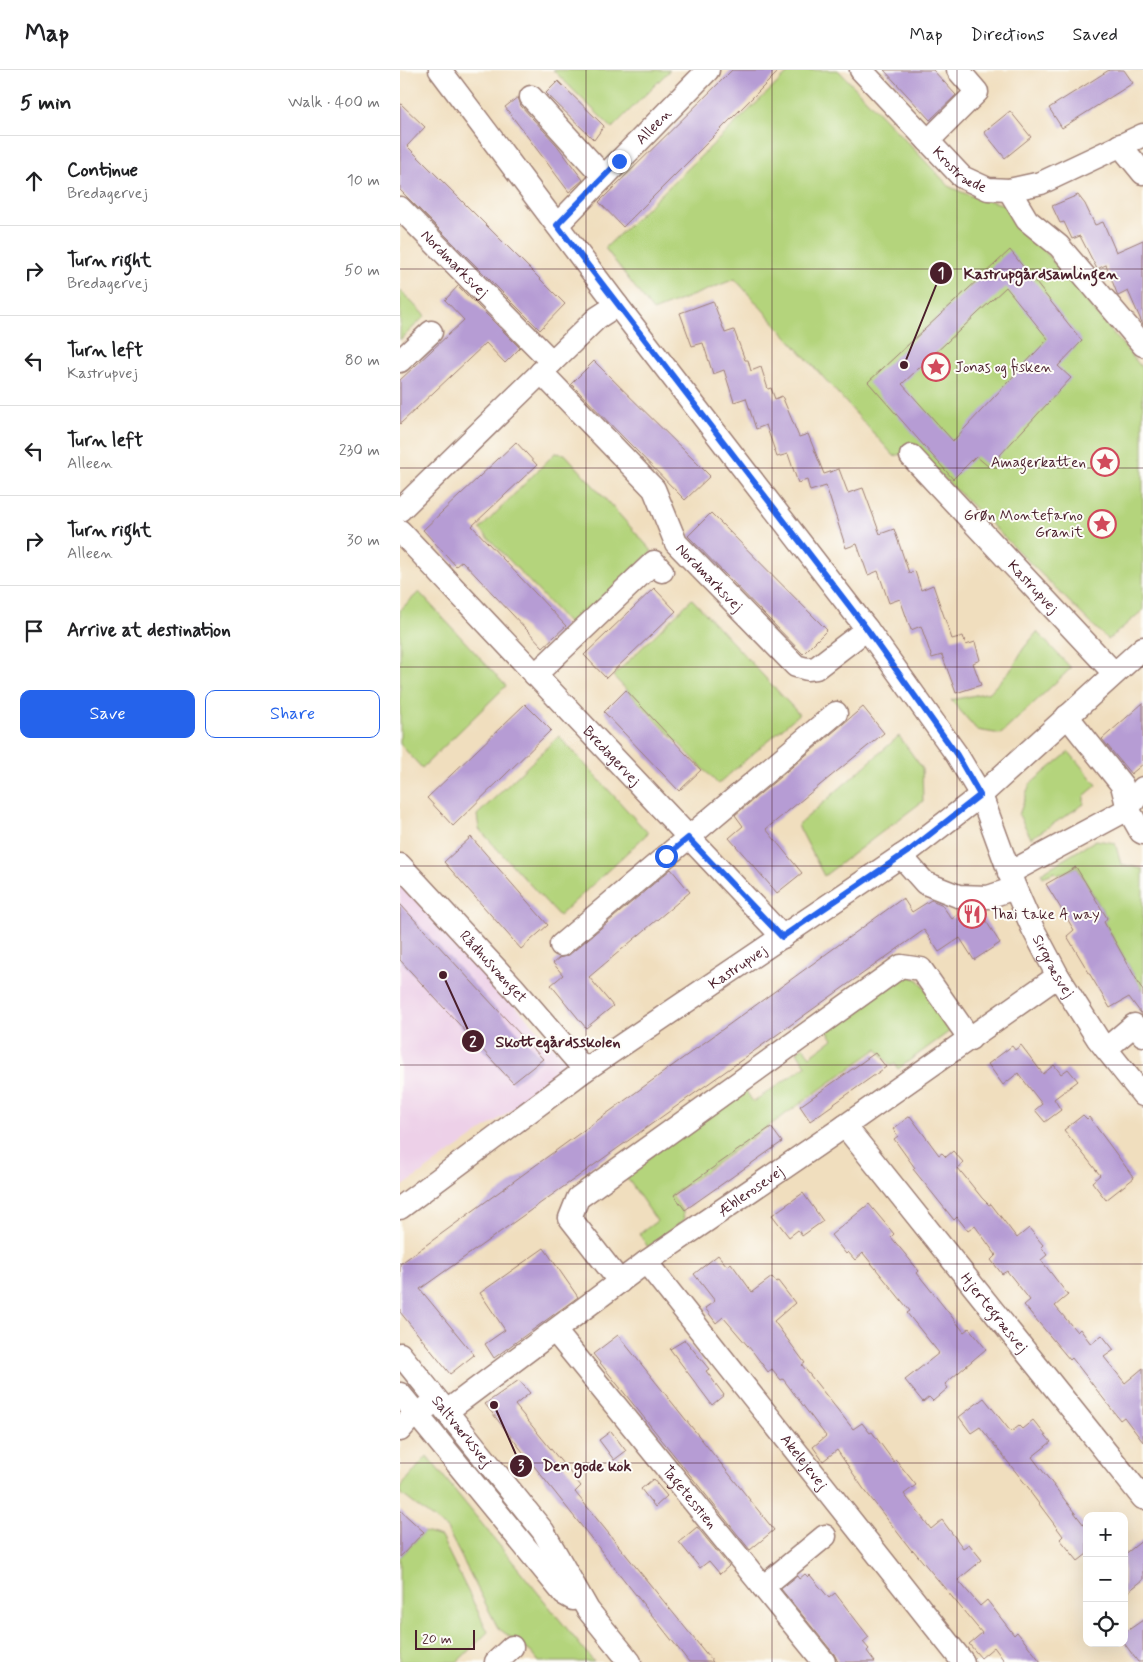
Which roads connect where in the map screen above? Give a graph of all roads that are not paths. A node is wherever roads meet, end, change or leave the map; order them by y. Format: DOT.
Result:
graph roads {
  1 [pos="440,70"];
  2 [pos="708,70"];
  3 [pos="861,70"];
  4 [pos="958,70"];
  5 [pos="531,97"];
  6 [pos="1143,135"];
  7 [pos="928,140"];
  8 [pos="1120,145"];
  9 [pos="1143,173"];
  10 [pos="604,176"];
  11 [pos="1008,190"];
  12 [pos="400,208"];
  13 [pos="557,225"];
  14 [pos="617,305"];
  15 [pos="431,332"];
  16 [pos="1143,345"];
  17 [pos="400,361"];
  18 [pos="546,367"];
  19 [pos="911,456"];
  20 [pos="400,510"];
  21 [pos="400,531"];
  22 [pos="662,571"];
  23 [pos="867,629"];
  24 [pos="1143,648"];
  25 [pos="1114,673"];
  26 [pos="535,675"];
  27 [pos="836,713"];
  28 [pos="1067,716"];
  29 [pos="1143,788"];
  30 [pos="980,795"];
  31 [pos="1128,809"];
  32 [pos="1143,833"];
  33 [pos="688,838"];
  34 [pos="901,856"];
  35 [pos="400,865"];
  36 [pos="1012,880"];
  37 [pos="782,937"];
  38 [pos="561,945"];
  39 [pos="1058,976"];
  40 [pos="1143,1035"];
  41 [pos="970,1038"];
  42 [pos="1106,1049"];
  43 [pos="585,1070"];
  44 [pos="1143,1095"];
  45 [pos="845,1126"];
  46 [pos="400,1208"];
  47 [pos="646,1262"];
  48 [pos="620,1282"];
  49 [pos="555,1331"];
  50 [pos="400,1354"];
  51 [pos="400,1394"];
  52 [pos="443,1406"];
  53 [pos="415,1413"];
  54 [pos="400,1430"];
  55 [pos="1143,1498"];
  56 [pos="825,1536"];
  57 [pos="763,1587"];
  58 [pos="588,1610"];
  59 [pos="630,1662"];
  60 [pos="824,1662"];
  61 [pos="963,1662"];
  1 -- 13 [label="street"];
  2 -- 10 [label="street, Alleen"];
  3 -- 7 [label="street, Krostræde"];
  4 -- 7 [label="street"];
  5 -- 10 [label="street"];
  6 -- 8 [label="street, Krostræde"];
  7 -- 11 [label="street, Krostræde"];
  8 -- 9 [label="street"];
  8 -- 11 [label="street, Krostræde"];
  10 -- 13 [label="street, Alleen"];
  11 -- 16 [label="street"];
  12 -- 18 [label="street, Nordmarksvej"];
  13 -- 14 [label="street"];
  14 -- 18 [label="street"];
  14 -- 23 [label="street"];
  15 -- 17 [label="street"];
  18 -- 20 [label="street"];
  18 -- 23 [label="street, Nordmarksvej"];
  19 -- 25 [label="street, Kastrupvej"];
  21 -- 26 [label="street, Bredagervej"];
  22 -- 26 [label="street"];
  23 -- 30 [label="street"];
  24 -- 25 [label="street, Kastrupvej"];
  25 -- 28 [label="street, Kastrupvej"];
  26 -- 33 [label="street, Bredagervej"];
  27 -- 33 [label="street"];
  28 -- 30 [label="street, Kastrupvej"];
  28 -- 31 [label="street"];
  29 -- 31 [label="street"];
  30 -- 34 [label="street, Kastrupvej"];
  30 -- 36 [label="street, Sirgræsvej"];
  31 -- 32 [label="street"];
  31 -- 36 [label="street"];
  33 -- 37 [label="street, Bredagervej"];
  33 -- 38 [label="street"];
  34 -- 36 [label="street"];
  34 -- 37 [label="street, Kastrupvej"];
  35 -- 43 [label="street, Rådhusvænget"];
  36 -- 39 [label="street, Sirgræsvej"];
  37 -- 43 [label="street, Kastrupvej"];
  39 -- 41 [label="street, Æblerosevej"];
  39 -- 42 [label="street, Sirgræsvej"];
  40 -- 42 [label="street"];
  41 -- 45 [label="street, Æblerosevej"];
  41 -- 48 [label="street"];
  42 -- 44 [label="street, Sirgræsvej"];
  43 -- 46 [label="street, Kastrupvej"];
  45 -- 47 [label="street, Æblerosevej"];
  45 -- 55 [label="street, Hjertegræsvej"];
  47 -- 48 [label="street, Æblerosevej"];
  47 -- 61 [label="street, Akelejevej"];
  48 -- 49 [label="street, Æblerosevej"];
  49 -- 52 [label="street, Æblerosevej"];
  49 -- 57 [label="street, Tagetesstien"];
  50 -- 52 [label="street, Saltværksvej"];
  51 -- 53 [label="street, Saltværksvej"];
  52 -- 53 [label="street, Æblerosevej"];
  52 -- 58 [label="street, Saltværksvej"];
  53 -- 54 [label="street"];
  53 -- 58 [label="street, Saltværksvej"];
  56 -- 57 [label="street"];
  57 -- 60 [label="street, Tagetesstien"];
  58 -- 59 [label="street, Saltværksvej"];
}
